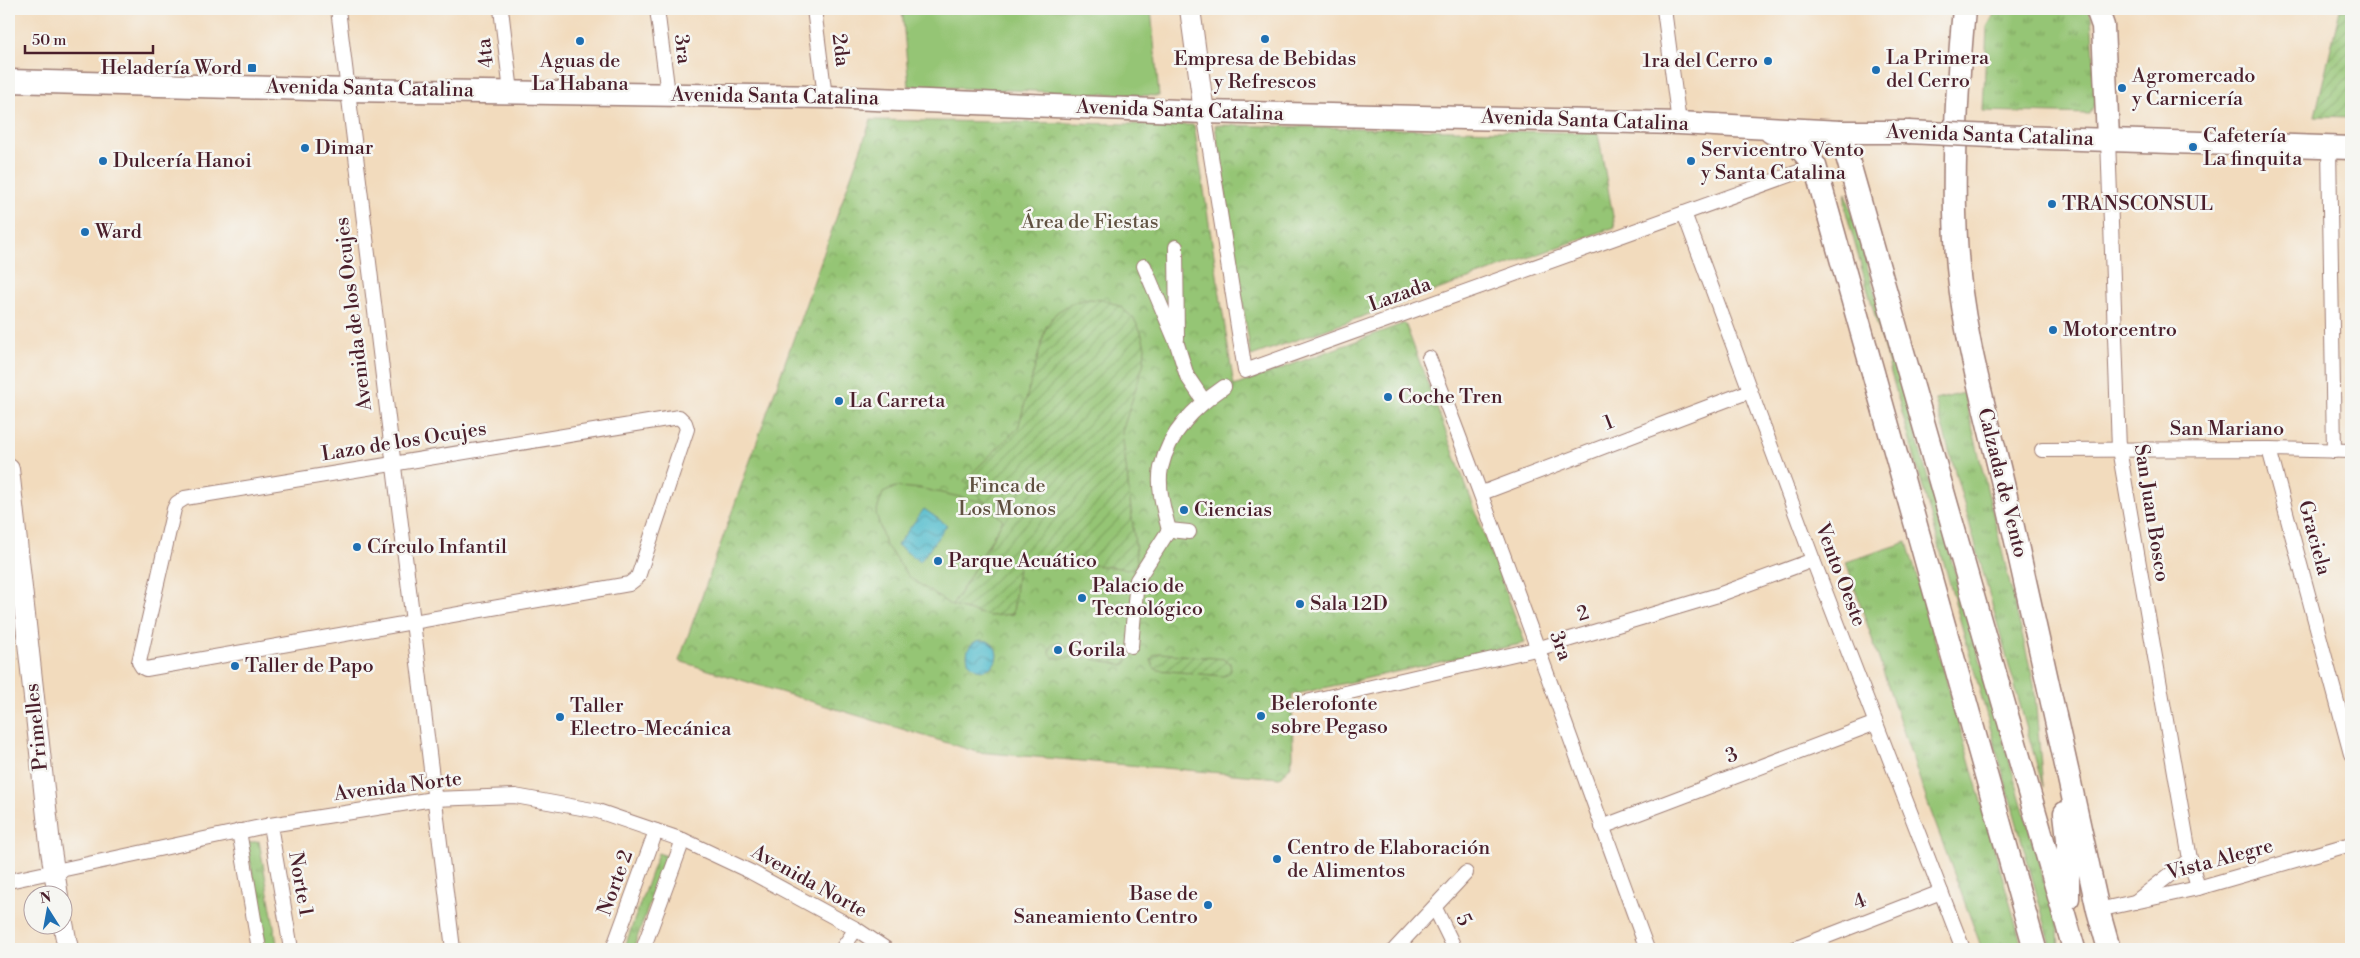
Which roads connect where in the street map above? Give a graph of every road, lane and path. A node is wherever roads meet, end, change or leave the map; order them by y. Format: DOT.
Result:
graph roads {
  1 [pos="338,9"];
  2 [pos="501,9"];
  3 [pos="657,9"];
  4 [pos="814,9"];
  5 [pos="1190,9"];
  6 [pos="1664,9"];
  7 [pos="1964,9"];
  8 [pos="1982,9"];
  9 [pos="2097,9"];
  10 [pos="1960,50"];
  11 [pos="9,81"];
  12 [pos="347,90"];
  13 [pos="511,92"];
  14 [pos="668,94"];
  15 [pos="825,97"];
  16 [pos="1204,112"];
  17 [pos="1679,123"];
  18 [pos="1761,127"];
  19 [pos="1840,132"];
  20 [pos="2108,140"];
  21 [pos="2329,147"];
  22 [pos="2351,148"];
  23 [pos="1815,166"];
  24 [pos="1684,213"];
  25 [pos="1176,247"];
  26 [pos="1144,266"];
  27 [pos="1177,344"];
  28 [pos="1429,358"];
  29 [pos="1224,387"];
  30 [pos="1750,391"];
  31 [pos="1204,401"];
  32 [pos="2119,449"];
  33 [pos="2269,449"];
  34 [pos="2042,450"];
  35 [pos="2334,451"];
  36 [pos="2351,451"];
  37 [pos="392,464"];
  38 [pos="9,469"];
  39 [pos="1482,492"];
  40 [pos="1168,530"];
  41 [pos="1189,532"];
  42 [pos="1813,560"];
  43 [pos="412,622"];
  44 [pos="1131,646"];
  45 [pos="1540,648"];
  46 [pos="2050,690"];
  47 [pos="1302,703"];
  48 [pos="1876,723"];
  49 [pos="2351,754"];
  50 [pos="433,799"];
  51 [pos="270,825"];
  52 [pos="1602,827"];
  53 [pos="239,831"];
  54 [pos="656,831"];
  55 [pos="683,840"];
  56 [pos="2351,844"];
  57 [pos="2190,859"];
  58 [pos="54,870"];
  59 [pos="1466,873"];
  60 [pos="9,881"];
  61 [pos="56,886"];
  62 [pos="2198,888"];
  63 [pos="1942,892"];
  64 [pos="2131,905"];
  65 [pos="1435,908"];
  66 [pos="2098,910"];
  67 [pos="2068,924"];
  68 [pos="856,929"];
  69 [pos="65,936"];
  70 [pos="68,949"];
  71 [pos="259,949"];
  72 [pos="291,949"];
  73 [pos="453,949"];
  74 [pos="613,949"];
  75 [pos="643,949"];
  76 [pos="842,949"];
  77 [pos="883,949"];
  78 [pos="1395,949"];
  79 [pos="1455,949"];
  80 [pos="1647,949"];
  81 [pos="1794,949"];
  82 [pos="1963,949"];
  83 [pos="2035,949"];
  84 [pos="2067,949"];
  85 [pos="2074,949"];
  86 [pos="2109,949"];
  1 -- 12 [label="street, Avenida de los Ocujes"];
  2 -- 13 [label="street, 4ta"];
  3 -- 14 [label="street, 3ra"];
  4 -- 15 [label="street, 2da"];
  5 -- 16 [label="street"];
  6 -- 17 [label="street"];
  7 -- 10 [label="main road, Calzada de Vento"];
  8 -- 10 [label="main road"];
  9 -- 20 [label="main road"];
  10 -- 46 [label="main road, Calzada de Vento"];
  11 -- 12 [label="main road, Avenida Santa Catalina"];
  12 -- 13 [label="main road, Avenida Santa Catalina"];
  12 -- 37 [label="street, Avenida de los Ocujes"];
  13 -- 14 [label="main road, Avenida Santa Catalina"];
  14 -- 15 [label="main road, Avenida Santa Catalina"];
  15 -- 16 [label="main road, Avenida Santa Catalina"];
  16 -- 17 [label="main road, Avenida Santa Catalina"];
  16 -- 24 [label="street, Lazada"];
  17 -- 18 [label="main road, Avenida Santa Catalina"];
  18 -- 19 [label="main road, Avenida Santa Catalina"];
  18 -- 23 [label="main road"];
  19 -- 20 [label="main road, Avenida Santa Catalina, bridge"];
  19 -- 23 [label="main road"];
  19 -- 67 [label="main road"];
  20 -- 21 [label="main road, Avenida Santa Catalina"];
  20 -- 32 [label="street, San Juan Bosco"];
  21 -- 22 [label="main road, Avenida Santa Catalina"];
  21 -- 35 [label="street"];
  23 -- 24 [label="street, Lazada"];
  23 -- 83 [label="main road"];
  24 -- 30 [label="street, Vento Oeste"];
  25 -- 27 [label="street"];
  26 -- 27 [label="street"];
  27 -- 31 [label="street"];
  28 -- 39 [label="street, 3ra"];
  29 -- 31 [label="street"];
  30 -- 39 [label="street, 1"];
  30 -- 42 [label="street, Vento Oeste"];
  31 -- 40 [label="street"];
  32 -- 33 [label="street, San Mariano"];
  32 -- 34 [label="street, San Mariano"];
  32 -- 57 [label="street, San Juan Bosco"];
  33 -- 35 [label="street, San Mariano"];
  33 -- 49 [label="street, Graciela"];
  35 -- 36 [label="street, San Mariano"];
  37 -- 43 [label="street, Avenida de los Ocujes"];
  37 -- 43 [label="street, Lazo de los Ocujes"];
  37 -- 43 [label="street, Lazo de los Ocujes"];
  38 -- 58 [label="street, Primelles"];
  39 -- 45 [label="street, 3ra"];
  40 -- 41 [label="street"];
  40 -- 44 [label="street"];
  42 -- 45 [label="street, 2"];
  42 -- 48 [label="street, Vento Oeste"];
  43 -- 50 [label="street, Avenida de los Ocujes"];
  45 -- 47 [label="street, 2"];
  45 -- 52 [label="street, 3ra"];
  46 -- 66 [label="main road, Calzada de Vento"];
  46 -- 67 [label="main road"];
  48 -- 52 [label="street, 3"];
  48 -- 63 [label="street, Vento Oeste"];
  50 -- 51 [label="street, Avenida Norte"];
  50 -- 54 [label="street, Avenida Norte"];
  50 -- 73 [label="street, Avenida de los Ocujes"];
  51 -- 53 [label="street, Avenida Norte"];
  51 -- 72 [label="street, Norte 1"];
  52 -- 80 [label="street, 3ra"];
  53 -- 58 [label="street, Avenida Norte"];
  53 -- 71 [label="street"];
  54 -- 55 [label="street, Avenida Norte"];
  54 -- 74 [label="street, Norte 2"];
  55 -- 68 [label="street, Avenida Norte"];
  55 -- 75 [label="street"];
  56 -- 62 [label="street, Vista Alegre"];
  57 -- 62 [label="street, San Juan Bosco"];
  57 -- 64 [label="street"];
  58 -- 60 [label="street, Avenida Norte"];
  58 -- 61 [label="street, Primelles"];
  59 -- 65 [label="street"];
  62 -- 64 [label="street, Vista Alegre"];
  63 -- 81 [label="street, 4"];
  63 -- 82 [label="street, Vento Oeste"];
  64 -- 66 [label="street, Vista Alegre"];
  65 -- 78 [label="street"];
  65 -- 79 [label="street, 5"];
  66 -- 86 [label="main road, Calzada de Vento"];
  67 -- 84 [label="main road"];
  67 -- 85 [label="main road"];
  68 -- 76 [label="street"];
  68 -- 77 [label="street, Avenida Norte"];
  69 -- 70 [label="street"];
}
